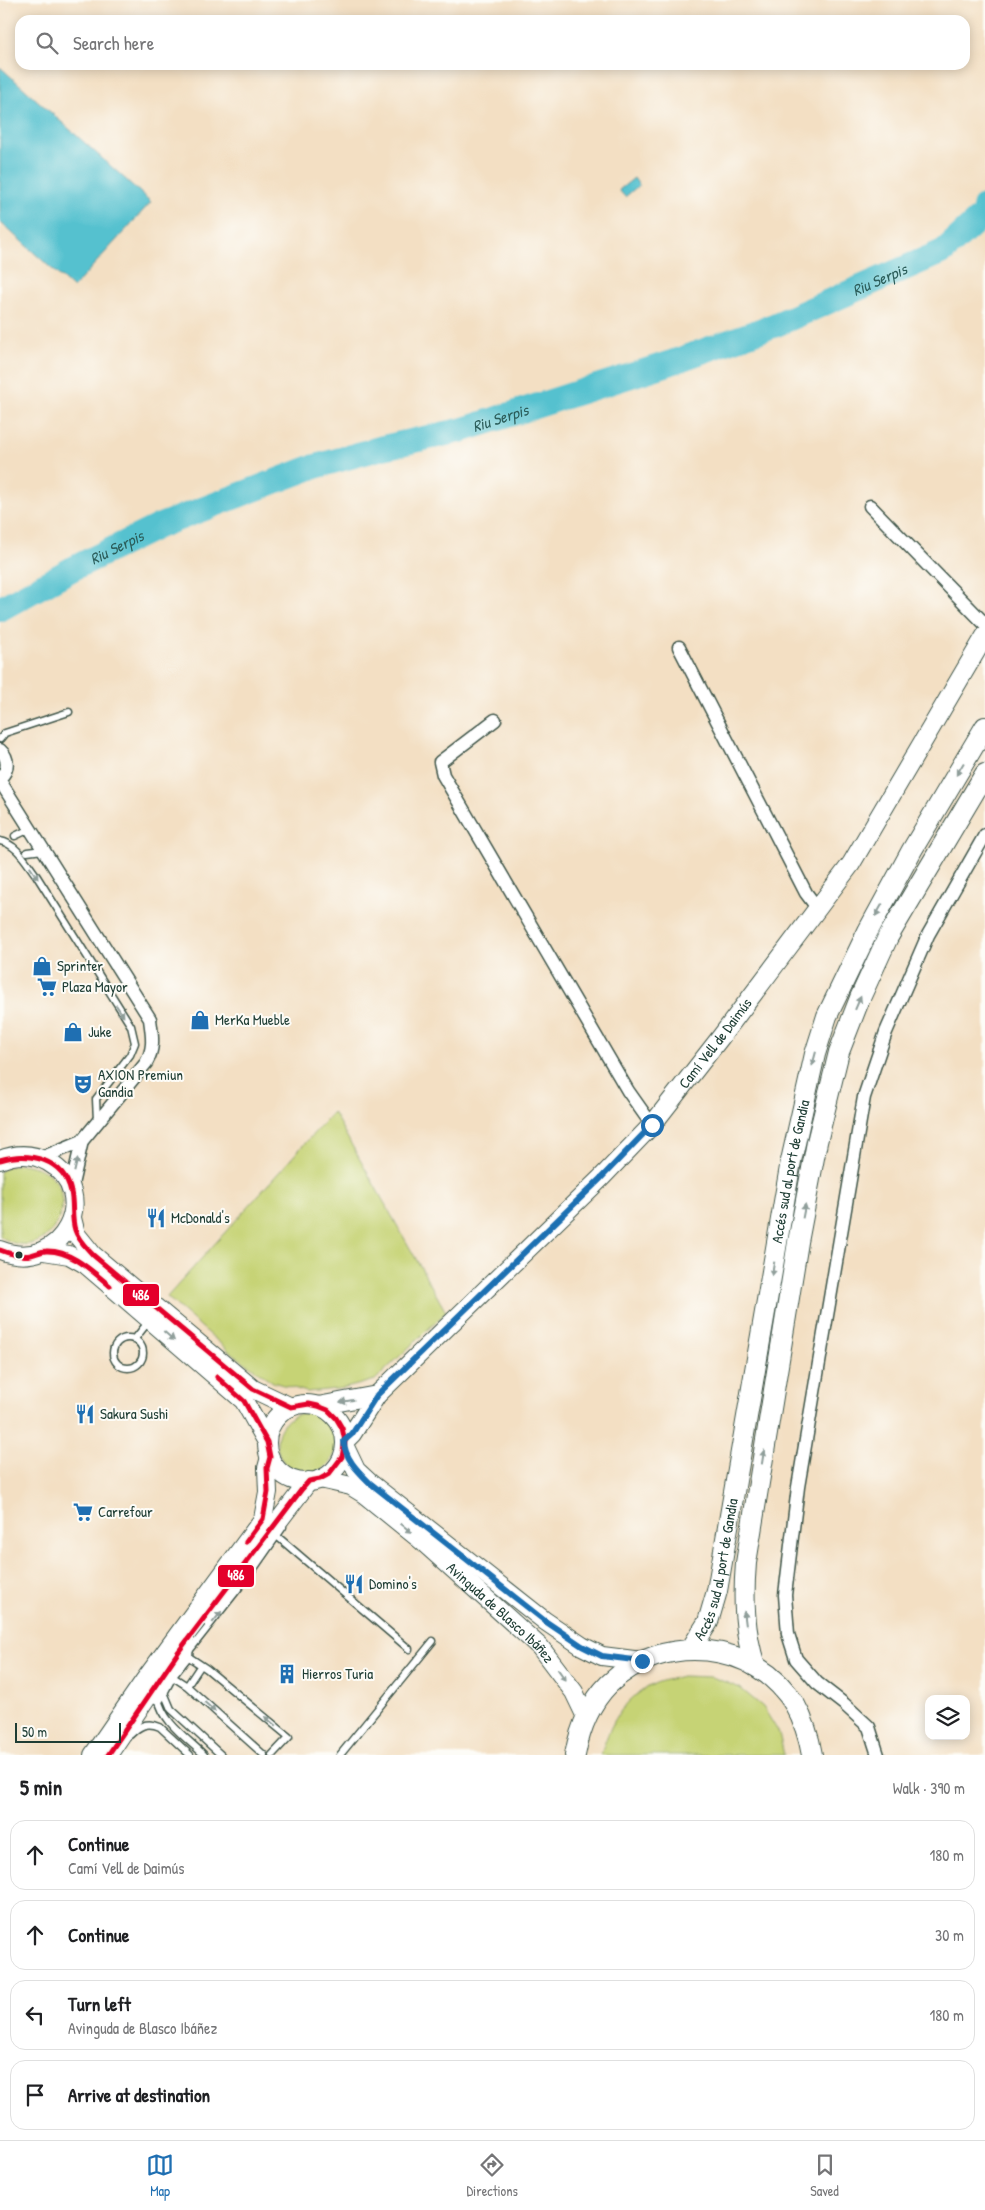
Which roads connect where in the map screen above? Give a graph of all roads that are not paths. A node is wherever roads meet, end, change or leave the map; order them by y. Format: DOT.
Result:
graph roads {
  1 [pos="870,506"];
  2 [pos="985,624"];
  3 [pos="985,636"];
  4 [pos="679,647"];
  5 [pos="69,712"];
  6 [pos="495,720"];
  7 [pos="985,727"];
  8 [pos="0,739"];
  9 [pos="0,750"];
  10 [pos="985,774"];
  11 [pos="0,780"];
  12 [pos="30,829"];
  13 [pos="985,835"];
  14 [pos="15,836"];
  15 [pos="0,841"];
  16 [pos="43,850"];
  17 [pos="27,852"];
  18 [pos="818,909"];
  19 [pos="98,1122"];
  20 [pos="652,1125"];
  21 [pos="82,1141"];
  22 [pos="40,1158"];
  23 [pos="0,1160"];
  24 [pos="71,1189"];
  25 [pos="72,1218"];
  26 [pos="0,1250"];
  27 [pos="44,1251"];
  28 [pos="150,1320"];
  29 [pos="134,1340"];
  30 [pos="377,1395"];
  31 [pos="318,1406"];
  32 [pos="291,1407"];
  33 [pos="344,1444"];
  34 [pos="268,1449"];
  35 [pos="314,1480"];
  36 [pos="285,1512"];
  37 [pos="278,1537"];
  38 [pos="433,1641"];
  39 [pos="187,1647"];
  40 [pos="409,1649"];
  41 [pos="692,1649"];
  42 [pos="642,1661"];
  43 [pos="201,1665"];
  44 [pos="755,1666"];
  45 [pos="162,1686"];
  46 [pos="187,1686"];
  47 [pos="586,1717"];
  48 [pos="134,1731"];
  49 [pos="93,1755"];
  50 [pos="109,1755"];
  51 [pos="118,1755"];
  52 [pos="190,1755"];
  53 [pos="204,1755"];
  54 [pos="221,1755"];
  55 [pos="264,1755"];
  56 [pos="272,1755"];
  57 [pos="340,1755"];
  58 [pos="575,1755"];
  59 [pos="812,1755"];
  60 [pos="878,1755"];
  1 -- 2 [label="street"];
  3 -- 18 [label="main road, Camí Vell de Daimús"];
  4 -- 18 [label="street"];
  5 -- 8 [label="lane"];
  6 -- 20 [label="street"];
  7 -- 41 [label="highway, Accés sud al port de Gandia, one-way"];
  9 -- 11 [label="street"];
  44 -- 10 [label="highway, Accés sud al port de Gandia, one-way"];
  11 -- 12 [label="street"];
  12 -- 14 [label="lane"];
  12 -- 16 [label="street"];
  13 -- 60 [label="street"];
  15 -- 19 [label="lane, one-way"];
  16 -- 17 [label="lane"];
  16 -- 19 [label="street"];
  18 -- 20 [label="main road, Camí Vell de Daimús"];
  19 -- 21 [label="street"];
  20 -- 30 [label="main road, Camí Vell de Daimús"];
  21 -- 22 [label="street"];
  24 -- 21 [label="street, one-way"];
  22 -- 23 [label="main road"];
  22 -- 24 [label="main road"];
  24 -- 25 [label="main road"];
  25 -- 27 [label="main road"];
  25 -- 32 [label="main road"];
  26 -- 27 [label="main road"];
  27 -- 28 [label="main road"];
  28 -- 29 [label="lane"];
  28 -- 34 [label="main road, one-way"];
  29 -- 29 [label="lane"];
  30 -- 31 [label="main road, one-way"];
  30 -- 33 [label="main road, Camí Vell de Daimús"];
  31 -- 32 [label="main road"];
  31 -- 33 [label="main road"];
  32 -- 34 [label="main road"];
  33 -- 35 [label="main road"];
  33 -- 42 [label="main road, Avinguda de Blasco Ibáñez"];
  34 -- 35 [label="main road"];
  34 -- 49 [label="main road"];
  35 -- 36 [label="main road"];
  35 -- 47 [label="main road, Avinguda de Blasco Ibáñez, one-way"];
  36 -- 37 [label="lane"];
  36 -- 39 [label="main road"];
  39 -- 37 [label="lane, one-way"];
  37 -- 40 [label="lane"];
  38 -- 57 [label="lane"];
  39 -- 43 [label="lane"];
  39 -- 45 [label="main road"];
  41 -- 42 [label="highway, Accés sud al port de Gandia"];
  41 -- 44 [label="highway, Accés sud al port de Gandia"];
  42 -- 47 [label="highway, Accés sud al port de Gandia"];
  43 -- 46 [label="lane"];
  56 -- 43 [label="lane, one-way"];
  44 -- 59 [label="highway, Accés sud al port de Gandia"];
  45 -- 46 [label="lane"];
  45 -- 50 [label="main road"];
  45 -- 53 [label="lane"];
  45 -- 54 [label="lane"];
  46 -- 55 [label="lane, one-way"];
  47 -- 58 [label="highway, Accés sud al port de Gandia"];
  48 -- 50 [label="lane"];
  48 -- 51 [label="street"];
  48 -- 52 [label="lane"];
}
